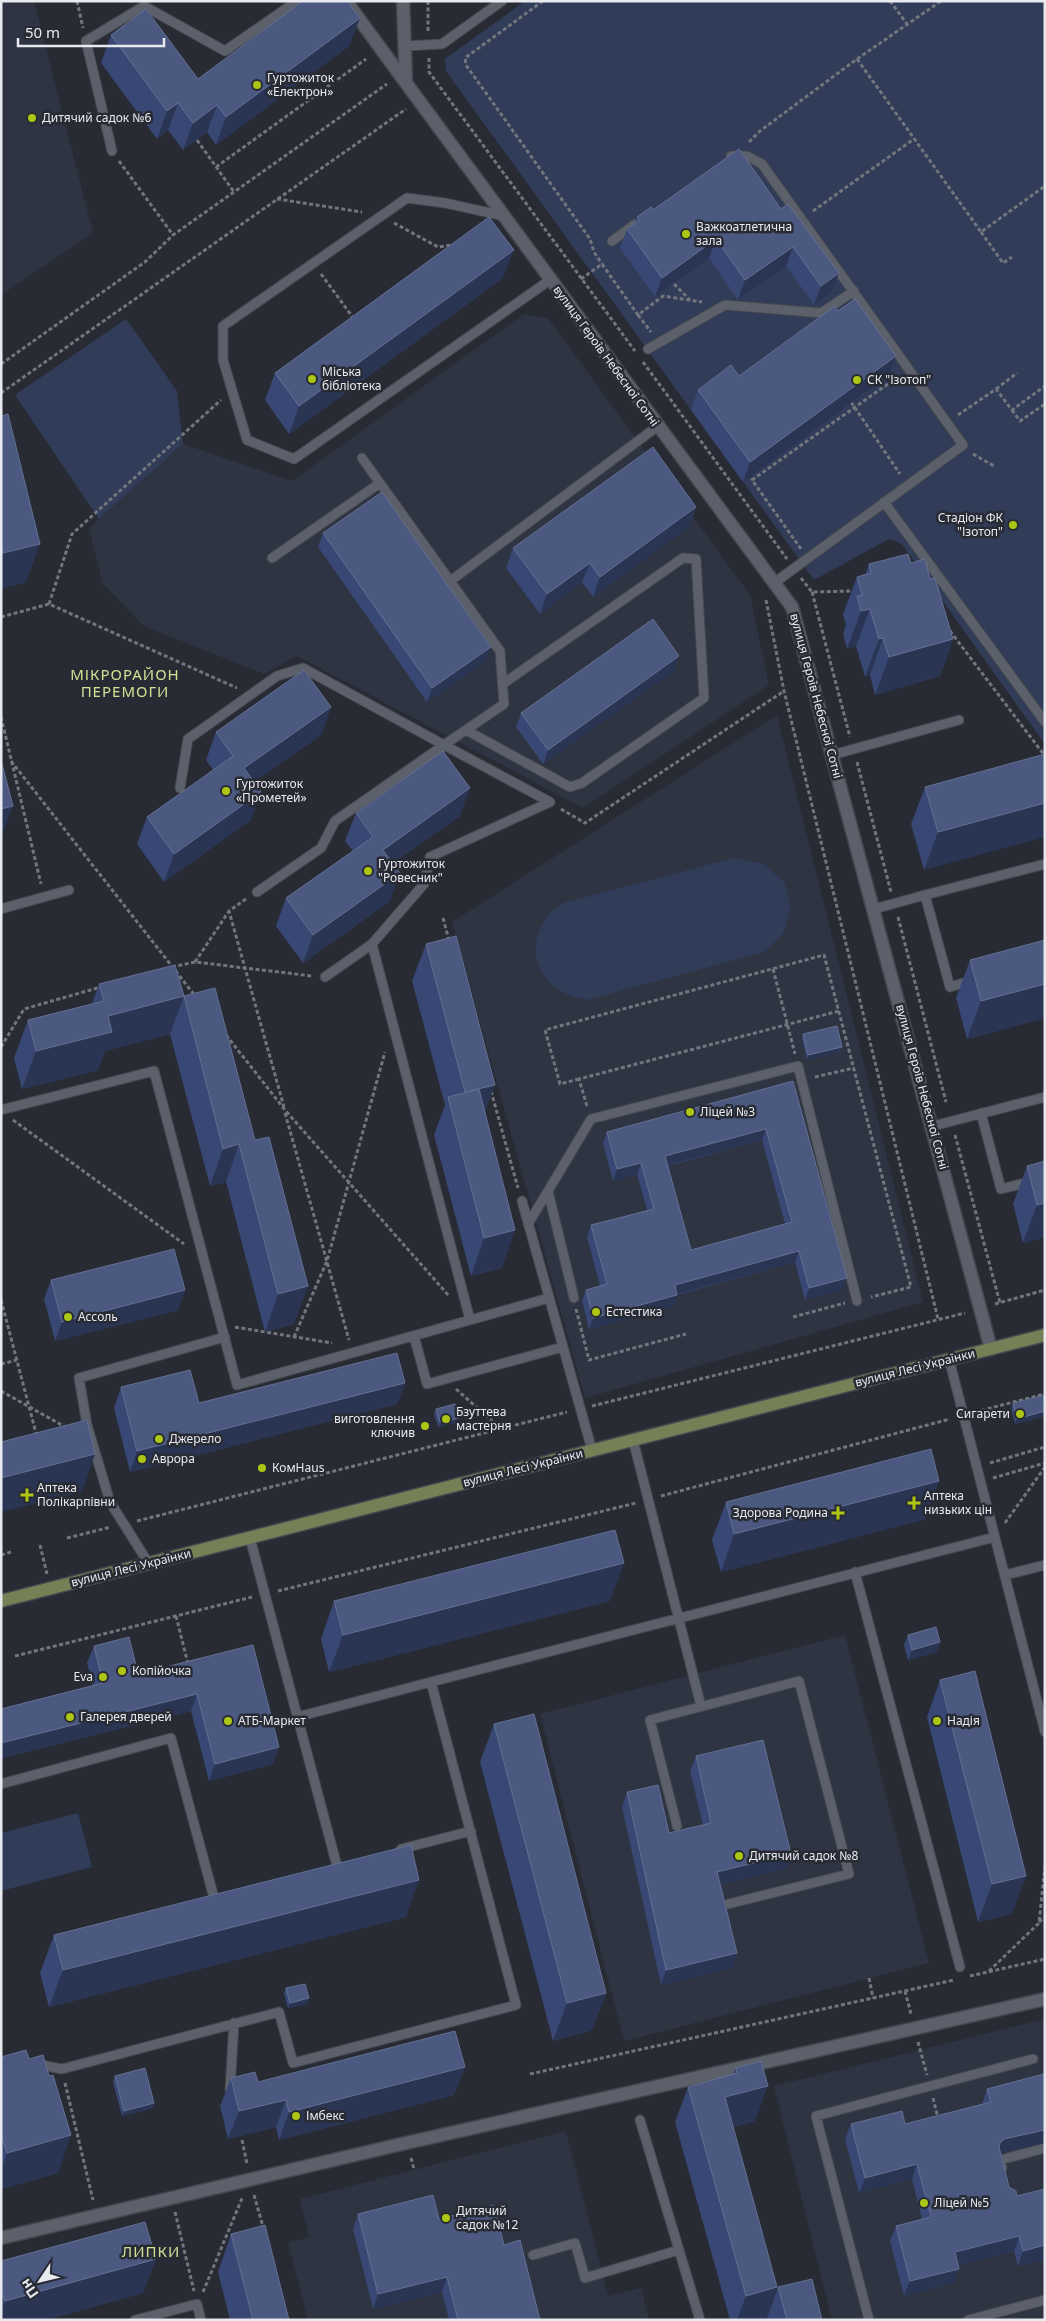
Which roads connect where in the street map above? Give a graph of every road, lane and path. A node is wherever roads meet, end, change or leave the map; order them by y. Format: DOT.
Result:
graph roads {
  1 [pos="77,1"];
  2 [pos="297,1"];
  3 [pos="346,1"];
  4 [pos="403,1"];
  5 [pos="428,1"];
  6 [pos="502,1"];
  7 [pos="543,1"];
  8 [pos="890,1"];
  9 [pos="942,1"];
  10 [pos="906,24"];
  11 [pos="428,37"];
  12 [pos="86,41"];
  13 [pos="404,46"];
  14 [pos="428,54"];
  15 [pos="366,59"];
  16 [pos="857,59"];
  17 [pos="403,79"];
  18 [pos="418,100"];
  19 [pos="914,139"];
  20 [pos="197,140"];
  21 [pos="112,151"];
  22 [pos="727,159"];
  23 [pos="216,167"];
  24 [pos="1045,186"];
  25 [pos="234,192"];
  26 [pos="277,199"];
  27 [pos="380,216"];
  28 [pos="504,216"];
  29 [pos="644,218"];
  30 [pos="802,219"];
  31 [pos="981,232"];
  32 [pos="173,235"];
  33 [pos="612,241"];
  34 [pos="454,245"];
  35 [pos="1012,257"];
  36 [pos="314,263"];
  37 [pos="602,264"];
  38 [pos="581,279"];
  39 [pos="550,280"];
  40 [pos="674,284"];
  41 [pos="854,291"];
  42 [pos="690,300"];
  43 [pos="725,305"];
  44 [pos="638,315"];
  45 [pos="356,322"];
  46 [pos="659,343"];
  47 [pos="648,349"];
  48 [pos="1,364"];
  49 [pos="909,368"];
  50 [pos="1017,374"];
  51 [pos="1045,386"];
  52 [pos="996,389"];
  53 [pos="232,390"];
  54 [pos="1,393"];
  55 [pos="851,402"];
  56 [pos="1045,404"];
  57 [pos="855,407"];
  58 [pos="1012,410"];
  59 [pos="947,423"];
  60 [pos="658,426"];
  61 [pos="963,445"];
  62 [pos="362,458"];
  63 [pos="994,466"];
  64 [pos="380,483"];
  65 [pos="908,485"];
  66 [pos="884,502"];
  67 [pos="807,557"];
  68 [pos="272,558"];
  69 [pos="793,568"];
  70 [pos="450,582"];
  71 [pos="774,583"];
  72 [pos="860,590"];
  73 [pos="812,592"];
  74 [pos="766,599"];
  75 [pos="49,604"];
  76 [pos="1,617"];
  77 [pos="946,626"];
  78 [pos="504,683"];
  79 [pos="784,691"];
  80 [pos="251,695"];
  81 [pos="1,717"];
  82 [pos="959,720"];
  83 [pos="1045,722"];
  84 [pos="466,730"];
  85 [pos="1,732"];
  86 [pos="6,738"];
  87 [pos="444,745"];
  88 [pos="854,749"];
  89 [pos="832,755"];
  90 [pos="1045,756"];
  91 [pos="11,761"];
  92 [pos="180,788"];
  93 [pos="550,802"];
  94 [pos="1045,864"];
  95 [pos="69,890"];
  96 [pos="257,892"];
  97 [pos="925,895"];
  98 [pos="44,897"];
  99 [pos="894,904"];
  100 [pos="1,909"];
  101 [pos="874,909"];
  102 [pos="229,912"];
  103 [pos="442,918"];
  104 [pos="372,944"];
  105 [pos="450,946"];
  106 [pos="195,962"];
  107 [pos="173,967"];
  108 [pos="774,968"];
  109 [pos="245,969"];
  110 [pos="164,970"];
  111 [pos="325,977"];
  112 [pos="978,979"];
  113 [pos="110,985"];
  114 [pos="196,998"];
  115 [pos="839,1011"];
  116 [pos="393,1023"];
  117 [pos="787,1025"];
  118 [pos="220,1028"];
  119 [pos="1,1047"];
  120 [pos="798,1066"];
  121 [pos="854,1068"];
  122 [pos="580,1079"];
  123 [pos="802,1081"];
  124 [pos="490,1088"];
  125 [pos="1045,1097"];
  126 [pos="946,1102"];
  127 [pos="1,1110"];
  128 [pos="284,1110"];
  129 [pos="981,1113"];
  130 [pos="9,1118"];
  131 [pos="591,1119"];
  132 [pos="933,1126"];
  133 [pos="955,1134"];
  134 [pos="1045,1178"];
  135 [pos="348,1183"];
  136 [pos="548,1191"];
  137 [pos="522,1201"];
  138 [pos="528,1224"];
  139 [pos="203,1257"];
  140 [pos="327,1261"];
  141 [pos="1045,1290"];
  142 [pos="549,1298"];
  143 [pos="574,1298"];
  144 [pos="451,1299"];
  145 [pos="1,1300"];
  146 [pos="856,1300"];
  147 [pos="1000,1303"];
  148 [pos="982,1308"];
  149 [pos="792,1317"];
  150 [pos="938,1319"];
  151 [pos="470,1320"];
  152 [pos="221,1325"];
  153 [pos="686,1334"];
  154 [pos="1045,1335"];
  155 [pos="414,1336"];
  156 [pos="224,1337"];
  157 [pos="294,1337"];
  158 [pos="563,1347"];
  159 [pos="351,1349"];
  160 [pos="991,1349"];
  161 [pos="949,1359"];
  162 [pos="17,1360"];
  163 [pos="1,1364"];
  164 [pos="446,1379"];
  165 [pos="1,1391"];
  166 [pos="1045,1394"];
  167 [pos="29,1407"];
  168 [pos="580,1409"];
  169 [pos="964,1415"];
  170 [pos="88,1424"];
  171 [pos="70,1429"];
  172 [pos="500,1429"];
  173 [pos="38,1438"];
  174 [pos="633,1440"];
  175 [pos="1045,1447"];
  176 [pos="592,1450"];
  177 [pos="1045,1463"];
  178 [pos="977,1467"];
  179 [pos="1045,1467"];
  180 [pos="981,1482"];
  181 [pos="648,1500"];
  182 [pos="133,1521"];
  183 [pos="114,1526"];
  184 [pos="68,1538"];
  185 [pos="250,1538"];
  186 [pos="995,1538"];
  187 [pos="40,1545"];
  188 [pos="11,1552"];
  189 [pos="1,1555"];
  190 [pos="149,1564"];
  191 [pos="1045,1565"];
  192 [pos="855,1572"];
  193 [pos="1005,1575"];
  194 [pos="50,1589"];
  195 [pos="265,1594"];
  196 [pos="1,1601"];
  197 [pos="176,1616"];
  198 [pos="678,1618"];
  199 [pos="15,1656"];
  200 [pos="189,1668"];
  201 [pos="431,1682"];
  202 [pos="701,1706"];
  203 [pos="297,1717"];
  204 [pos="1045,1732"];
  205 [pos="1,1784"];
  206 [pos="677,1826"];
  207 [pos="471,1831"];
  208 [pos="394,1851"];
  209 [pos="346,1864"];
  210 [pos="1045,1866"];
  211 [pos="205,1900"];
  212 [pos="728,1904"];
  213 [pos="1045,1916"];
  214 [pos="1039,1923"];
  215 [pos="1045,1959"];
  216 [pos="960,1967"];
  217 [pos="988,1972"];
  218 [pos="869,1978"];
  219 [pos="905,1991"];
  220 [pos="873,1998"];
  221 [pos="1045,1999"];
  222 [pos="234,2023"];
  223 [pos="915,2029"];
  224 [pos="1033,2059"];
  225 [pos="25,2062"];
  226 [pos="62,2069"];
  227 [pos="530,2074"];
  228 [pos="230,2098"];
  229 [pos="640,2120"];
  230 [pos="242,2140"];
  231 [pos="1045,2148"];
  232 [pos="1004,2176"];
  233 [pos="250,2180"];
  234 [pos="171,2198"];
  235 [pos="97,2216"];
  236 [pos="266,2236"];
  237 [pos="1,2238"];
  238 [pos="679,2250"];
  239 [pos="533,2255"];
  240 [pos="1045,2300"];
  241 [pos="198,2304"];
  242 [pos="135,2320"];
  243 [pos="201,2320"];
  244 [pos="700,2320"];
  245 [pos="869,2320"];
  246 [pos="968,2320"];
  1 -- 12 [label="path"];
  2 -- 12 [label="lane"];
  3 -- 17 [label="street, вулиця Героїв Небесної Сотні"];
  4 -- 13 [label="street"];
  5 -- 11 [label="path"];
  6 -- 13 [label="lane"];
  7 -- 37 [label="path"];
  8 -- 10 [label="path"];
  9 -- 10 [label="path"];
  10 -- 16 [label="path"];
  12 -- 21 [label="lane"];
  13 -- 17 [label="street"];
  14 -- 38 [label="path"];
  15 -- 23 [label="path"];
  16 -- 19 [label="path"];
  16 -- 22 [label="path"];
  17 -- 18 [label="street, вулиця Героїв Небесної Сотні"];
  17 -- 25 [label="path"];
  18 -- 26 [label="path"];
  18 -- 28 [label="street, вулиця Героїв Небесної Сотні"];
  19 -- 30 [label="path"];
  19 -- 31 [label="path"];
  20 -- 23 [label="path"];
  21 -- 32 [label="path"];
  22 -- 30 [label="lane"];
  23 -- 25 [label="path"];
  24 -- 31 [label="path"];
  25 -- 32 [label="path"];
  26 -- 27 [label="path"];
  26 -- 54 [label="path"];
  27 -- 28 [label="lane"];
  27 -- 34 [label="path"];
  27 -- 36 [label="lane"];
  28 -- 39 [label="street, вулиця Героїв Небесної Сотні"];
  29 -- 33 [label="lane"];
  30 -- 41 [label="lane"];
  31 -- 35 [label="path"];
  32 -- 48 [label="path"];
  36 -- 45 [label="path"];
  36 -- 53 [label="lane"];
  37 -- 38 [label="path"];
  37 -- 44 [label="path"];
  38 -- 69 [label="path"];
  39 -- 53 [label="lane"];
  39 -- 60 [label="street, вулиця Героїв Небесної Сотні"];
  40 -- 42 [label="path"];
  41 -- 43 [label="lane"];
  41 -- 49 [label="lane"];
  42 -- 43 [label="path"];
  42 -- 44 [label="path"];
  43 -- 46 [label="lane"];
  44 -- 46 [label="path"];
  46 -- 47 [label="lane"];
  49 -- 57 [label="path"];
  49 -- 59 [label="lane"];
  50 -- 52 [label="path"];
  51 -- 58 [label="path"];
  52 -- 58 [label="path"];
  52 -- 59 [label="path"];
  53 -- 75 [label="path"];
  55 -- 57 [label="path"];
  56 -- 58 [label="path"];
  57 -- 65 [label="path"];
  57 -- 67 [label="path"];
  59 -- 61 [label="lane"];
  60 -- 70 [label="lane"];
  60 -- 71 [label="street, вулиця Героїв Небесної Сотні"];
  61 -- 63 [label="path"];
  61 -- 65 [label="lane"];
  62 -- 64 [label="lane"];
  64 -- 68 [label="lane"];
  64 -- 70 [label="lane"];
  65 -- 66 [label="lane"];
  66 -- 67 [label="lane"];
  66 -- 83 [label="lane"];
  67 -- 69 [label="lane"];
  69 -- 71 [label="lane"];
  69 -- 73 [label="path"];
  70 -- 78 [label="lane"];
  71 -- 89 [label="street, вулиця Героїв Небесної Сотні"];
  72 -- 73 [label="path"];
  73 -- 88 [label="path"];
  74 -- 79 [label="path"];
  75 -- 76 [label="path"];
  75 -- 80 [label="path"];
  77 -- 90 [label="path"];
  78 -- 84 [label="lane"];
  78 -- 84 [label="lane"];
  79 -- 93 [label="path"];
  79 -- 150 [label="path"];
  80 -- 87 [label="lane"];
  80 -- 92 [label="lane"];
  81 -- 86 [label="path"];
  82 -- 88 [label="lane"];
  84 -- 87 [label="lane"];
  85 -- 86 [label="path"];
  86 -- 91 [label="path"];
  87 -- 93 [label="lane"];
  87 -- 96 [label="lane"];
  88 -- 89 [label="lane"];
  88 -- 99 [label="path"];
  89 -- 101 [label="street, вулиця Героїв Небесної Сотні"];
  91 -- 98 [label="path"];
  91 -- 107 [label="path"];
  93 -- 104 [label="lane"];
  94 -- 97 [label="lane"];
  95 -- 98 [label="lane"];
  96 -- 102 [label="path"];
  97 -- 99 [label="lane"];
  97 -- 112 [label="lane"];
  98 -- 100 [label="lane"];
  99 -- 101 [label="lane"];
  99 -- 126 [label="path"];
  101 -- 132 [label="street, вулиця Героїв Небесної Сотні"];
  102 -- 106 [label="path"];
  102 -- 109 [label="path"];
  103 -- 105 [label="path"];
  104 -- 111 [label="lane"];
  104 -- 116 [label="lane"];
  106 -- 107 [label="path"];
  106 -- 109 [label="path"];
  107 -- 110 [label="path"];
  107 -- 114 [label="path"];
  108 -- 115 [label="path"];
  108 -- 117 [label="path"];
  108 -- 122 [label="path"];
  109 -- 111 [label="path"];
  109 -- 128 [label="path"];
  113 -- 119 [label="path"];
  115 -- 117 [label="path"];
  115 -- 121 [label="path"];
  116 -- 135 [label="path"];
  116 -- 151 [label="lane"];
  117 -- 120 [label="path"];
  117 -- 122 [label="path"];
  118 -- 128 [label="path"];
  120 -- 123 [label="lane"];
  120 -- 131 [label="lane"];
  121 -- 123 [label="path"];
  121 -- 146 [label="path"];
  122 -- 131 [label="path"];
  123 -- 146 [label="lane"];
  124 -- 137 [label="path"];
  125 -- 129 [label="lane"];
  127 -- 139 [label="lane"];
  128 -- 135 [label="path"];
  128 -- 140 [label="path"];
  129 -- 132 [label="lane"];
  129 -- 134 [label="lane"];
  130 -- 139 [label="path"];
  131 -- 136 [label="lane"];
  132 -- 148 [label="street, вулиця Героїв Небесної Сотні"];
  133 -- 147 [label="path"];
  135 -- 140 [label="path"];
  135 -- 144 [label="path"];
  136 -- 138 [label="lane"];
  136 -- 143 [label="lane"];
  137 -- 138 [label="lane"];
  138 -- 142 [label="lane"];
  139 -- 152 [label="lane"];
  140 -- 157 [label="path"];
  140 -- 159 [label="path"];
  141 -- 147 [label="path"];
  142 -- 151 [label="lane"];
  142 -- 158 [label="lane"];
  143 -- 153 [label="path"];
  145 -- 162 [label="path"];
  146 -- 149 [label="path"];
  147 -- 148 [label="path"];
  148 -- 150 [label="path"];
  148 -- 160 [label="street, вулиця Героїв Небесної Сотні"];
  150 -- 168 [label="path"];
  151 -- 155 [label="lane"];
  152 -- 156 [label="lane"];
  152 -- 157 [label="path"];
  154 -- 160 [label="main road, вулиця Лесі Українки"];
  155 -- 159 [label="lane"];
  155 -- 164 [label="lane"];
  156 -- 159 [label="lane"];
  156 -- 170 [label="lane"];
  157 -- 159 [label="path"];
  158 -- 164 [label="lane"];
  158 -- 168 [label="lane"];
  160 -- 161 [label="main road, вулиця Лесі Українки"];
  161 -- 169 [label="lane"];
  161 -- 174 [label="main road, вулиця Лесі Українки"];
  162 -- 163 [label="path"];
  162 -- 167 [label="path"];
  164 -- 172 [label="path"];
  165 -- 167 [label="path"];
  166 -- 169 [label="path"];
  167 -- 171 [label="path"];
  167 -- 173 [label="path"];
  168 -- 172 [label="path"];
  168 -- 176 [label="lane"];
  169 -- 178 [label="lane"];
  169 -- 181 [label="path"];
  170 -- 171 [label="lane"];
  170 -- 190 [label="lane"];
  172 -- 182 [label="path"];
  174 -- 176 [label="main road, вулиця Лесі Українки"];
  174 -- 181 [label="lane"];
  175 -- 178 [label="path"];
  176 -- 185 [label="main road, вулиця Лесі Українки"];
  177 -- 180 [label="path"];
  178 -- 180 [label="lane"];
  179 -- 186 [label="path"];
  180 -- 186 [label="lane"];
  181 -- 195 [label="path"];
  181 -- 198 [label="lane"];
  183 -- 184 [label="path"];
  185 -- 190 [label="main road, вулиця Лесі Українки"];
  185 -- 195 [label="lane"];
  186 -- 192 [label="lane"];
  186 -- 193 [label="lane"];
  187 -- 194 [label="path"];
  188 -- 189 [label="path"];
  190 -- 194 [label="main road, вулиця Лесі Українки"];
  191 -- 193 [label="lane"];
  192 -- 198 [label="lane"];
  192 -- 216 [label="lane"];
  193 -- 204 [label="lane"];
  194 -- 196 [label="main road, вулиця Лесі Українки"];
  195 -- 197 [label="path"];
  195 -- 203 [label="lane"];
  197 -- 199 [label="path"];
  197 -- 200 [label="path"];
  198 -- 201 [label="lane"];
  198 -- 202 [label="lane"];
  201 -- 203 [label="lane"];
  201 -- 207 [label="lane"];
  202 -- 206 [label="lane"];
  202 -- 212 [label="lane"];
  203 -- 209 [label="lane"];
  205 -- 211 [label="lane"];
  207 -- 208 [label="lane"];
  207 -- 222 [label="lane"];
  210 -- 214 [label="path"];
  213 -- 214 [label="path"];
  214 -- 217 [label="path"];
  215 -- 217 [label="path"];
  217 -- 219 [label="path"];
  218 -- 220 [label="path"];
  219 -- 220 [label="path"];
  219 -- 223 [label="path"];
  220 -- 227 [label="path"];
  221 -- 223 [label="street"];
  222 -- 226 [label="lane"];
  222 -- 228 [label="lane"];
  223 -- 233 [label="street"];
  224 -- 245 [label="lane"];
  225 -- 226 [label="lane"];
  226 -- 235 [label="path"];
  229 -- 238 [label="lane"];
  230 -- 233 [label="path"];
  231 -- 232 [label="lane"];
  233 -- 234 [label="street"];
  233 -- 236 [label="path"];
  233 -- 241 [label="path"];
  234 -- 235 [label="street"];
  234 -- 241 [label="path"];
  235 -- 237 [label="street"];
  238 -- 239 [label="lane"];
  238 -- 244 [label="lane"];
  240 -- 246 [label="lane"];
  241 -- 242 [label="lane"];
  241 -- 243 [label="lane"];
}
